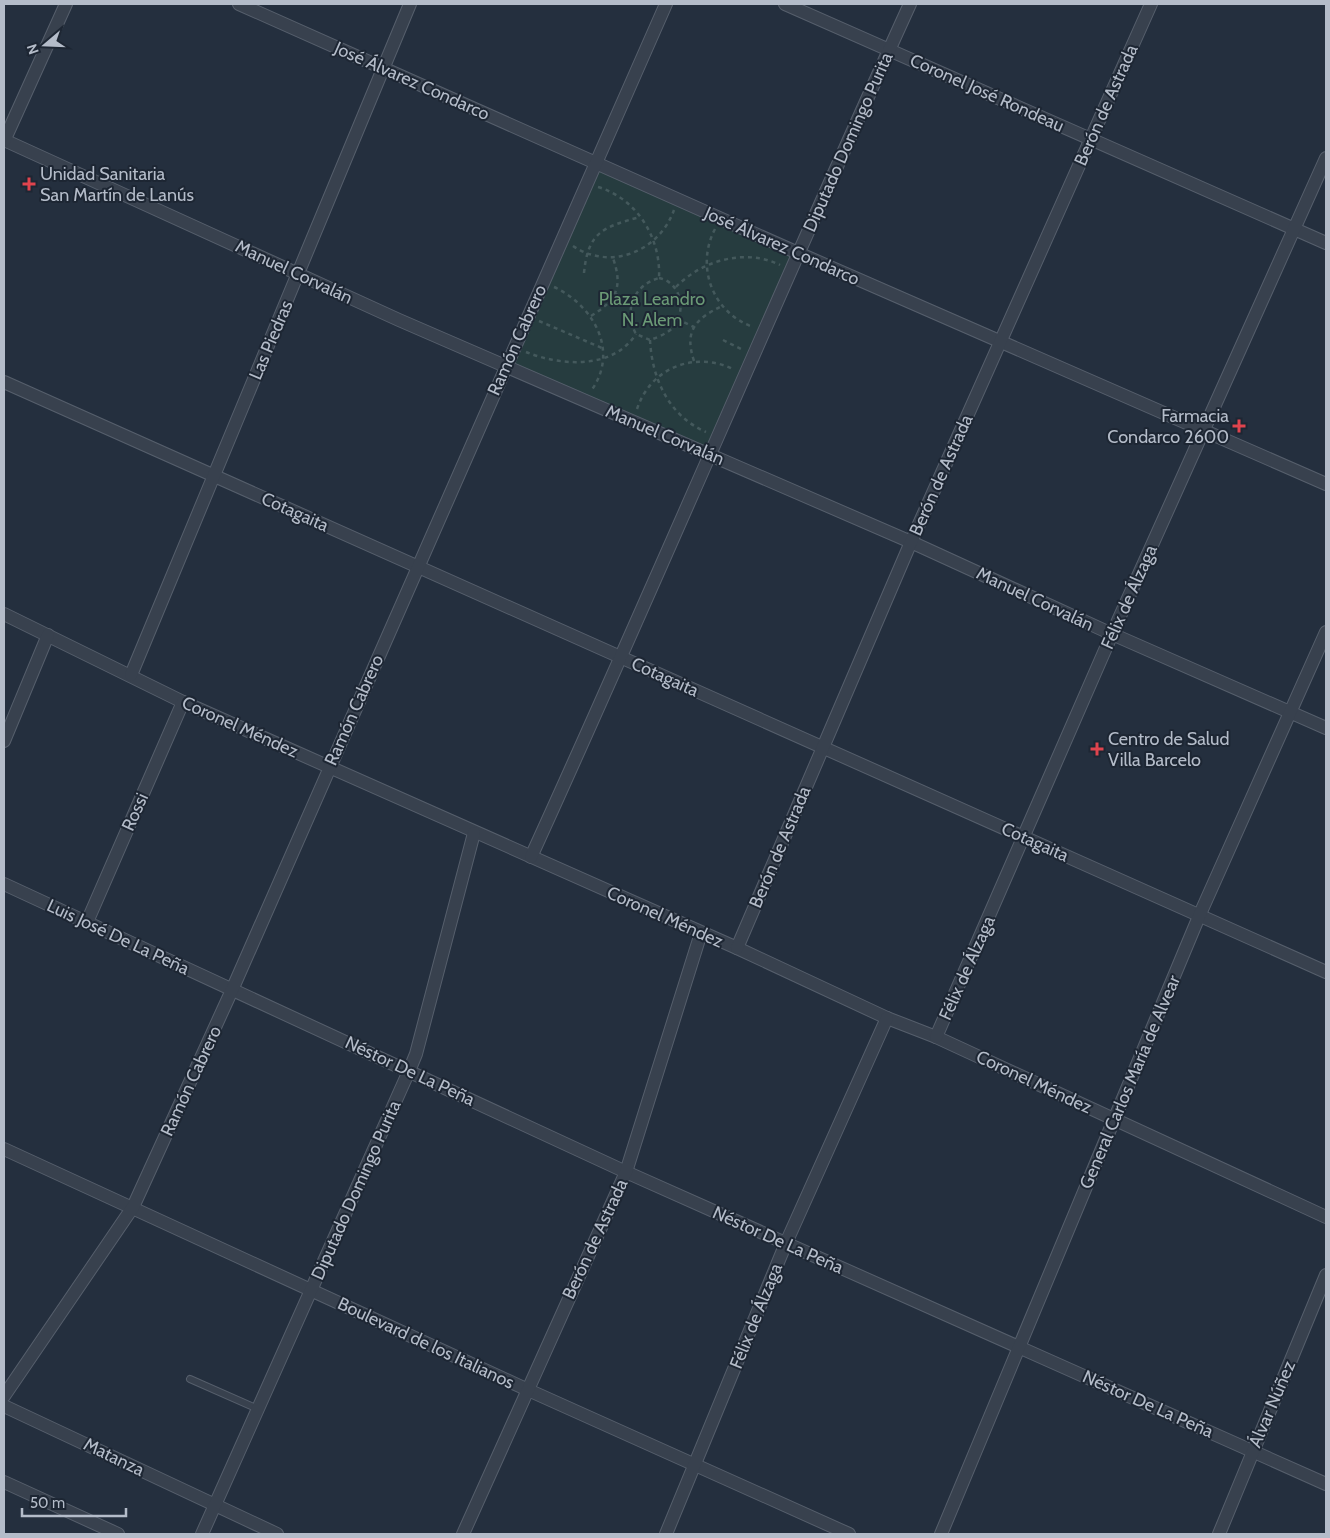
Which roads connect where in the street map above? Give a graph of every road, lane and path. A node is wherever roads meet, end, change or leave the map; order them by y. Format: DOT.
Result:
graph roads {
  1 [pos="66,4"];
  2 [pos="239,4"];
  3 [pos="410,4"];
  4 [pos="666,4"];
  5 [pos="785,4"];
  6 [pos="910,4"];
  7 [pos="1151,4"];
  8 [pos="889,50"];
  9 [pos="384,70"];
  10 [pos="1090,139"];
  11 [pos="4,140"];
  12 [pos="1326,158"];
  13 [pos="597,162"];
  14 [pos="587,184"];
  15 [pos="675,199"];
  16 [pos="640,217"];
  17 [pos="723,220"];
  18 [pos="1294,229"];
  19 [pos="562,239"];
  20 [pos="654,240"];
  21 [pos="1326,243"];
  22 [pos="586,254"];
  23 [pos="798,254"];
  24 [pos="612,258"];
  25 [pos="707,265"];
  26 [pos="790,270"];
  27 [pos="584,273"];
  28 [pos="298,274"];
  29 [pos="659,278"];
  30 [pos="544,282"];
  31 [pos="676,287"];
  32 [pos="615,294"];
  33 [pos="632,301"];
  34 [pos="722,306"];
  35 [pos="528,316"];
  36 [pos="591,316"];
  37 [pos="678,319"];
  38 [pos="694,328"];
  39 [pos="764,330"];
  40 [pos="636,334"];
  41 [pos="650,340"];
  42 [pos="723,340"];
  43 [pos="1002,341"];
  44 [pos="514,347"];
  45 [pos="602,348"];
  46 [pos="753,355"];
  47 [pos="602,358"];
  48 [pos="694,361"];
  49 [pos="506,365"];
  50 [pos="744,376"];
  51 [pos="656,378"];
  52 [pos="4,382"];
  53 [pos="584,399"];
  54 [pos="632,422"];
  55 [pos="1204,432"];
  56 [pos="718,433"];
  57 [pos="709,454"];
  58 [pos="213,477"];
  59 [pos="1326,484"];
  60 [pos="911,542"];
  61 [pos="418,567"];
  62 [pos="4,614"];
  63 [pos="1326,632"];
  64 [pos="1112,634"];
  65 [pos="48,635"];
  66 [pos="622,657"];
  67 [pos="131,675"];
  68 [pos="183,702"];
  69 [pos="1291,712"];
  70 [pos="1326,728"];
  71 [pos="4,741"];
  72 [pos="824,747"];
  73 [pos="329,767"];
  74 [pos="474,833"];
  75 [pos="1024,838"];
  76 [pos="531,857"];
  77 [pos="4,884"];
  78 [pos="1200,914"];
  79 [pos="87,922"];
  80 [pos="701,934"];
  81 [pos="737,948"];
  82 [pos="1326,972"];
  83 [pos="232,990"];
  84 [pos="887,1018"];
  85 [pos="936,1037"];
  86 [pos="409,1071"];
  87 [pos="1114,1119"];
  88 [pos="4,1149"];
  89 [pos="626,1172"];
  90 [pos="133,1207"];
  91 [pos="1326,1217"];
  92 [pos="786,1243"];
  93 [pos="1326,1275"];
  94 [pos="312,1290"];
  95 [pos="1020,1346"];
  96 [pos="190,1379"];
  97 [pos="526,1390"];
  98 [pos="4,1396"];
  99 [pos="4,1406"];
  100 [pos="258,1409"];
  101 [pos="1253,1450"];
  102 [pos="696,1465"];
  103 [pos="4,1482"];
  104 [pos="1326,1484"];
  105 [pos="213,1506"];
  106 [pos="118,1534"];
  107 [pos="202,1534"];
  108 [pos="277,1534"];
  109 [pos="463,1534"];
  110 [pos="666,1534"];
  111 [pos="849,1534"];
  112 [pos="941,1534"];
  113 [pos="1219,1534"];
  1 -- 11 [label="street"];
  2 -- 9 [label="street, José Álvarez Condarco"];
  3 -- 9 [label="street, Las Piedras"];
  4 -- 13 [label="street, Ramón Cabrero"];
  5 -- 8 [label="street, Coronel José Rondeau"];
  6 -- 8 [label="street, Diputado Domingo Purita"];
  7 -- 10 [label="street, Berón de Astrada"];
  8 -- 10 [label="street, Coronel José Rondeau"];
  8 -- 23 [label="street, Diputado Domingo Purita"];
  9 -- 13 [label="street, José Álvarez Condarco"];
  9 -- 28 [label="street, Las Piedras"];
  10 -- 18 [label="street, Coronel José Rondeau"];
  10 -- 43 [label="street, Berón de Astrada"];
  11 -- 28 [label="street, Manuel Corvalán"];
  12 -- 18 [label="street, Félix de Álzaga"];
  13 -- 14 [label="street, Ramón Cabrero"];
  13 -- 15 [label="street, José Álvarez Condarco"];
  14 -- 16 [label="path"];
  14 -- 19 [label="street, Ramón Cabrero"];
  15 -- 17 [label="street, José Álvarez Condarco"];
  15 -- 20 [label="path"];
  16 -- 20 [label="path"];
  16 -- 22 [label="path"];
  17 -- 23 [label="street, José Álvarez Condarco"];
  17 -- 25 [label="path"];
  18 -- 21 [label="street, Coronel José Rondeau"];
  18 -- 55 [label="street, Félix de Álzaga"];
  19 -- 22 [label="path"];
  19 -- 30 [label="street, Ramón Cabrero"];
  20 -- 24 [label="path"];
  20 -- 29 [label="path"];
  22 -- 24 [label="path"];
  22 -- 27 [label="path"];
  23 -- 26 [label="street, Diputado Domingo Purita"];
  23 -- 43 [label="street, José Álvarez Condarco"];
  24 -- 32 [label="path"];
  25 -- 26 [label="path"];
  25 -- 31 [label="path"];
  25 -- 34 [label="path"];
  26 -- 39 [label="street, Diputado Domingo Purita"];
  28 -- 49 [label="street, Manuel Corvalán"];
  28 -- 58 [label="street, Las Piedras"];
  29 -- 31 [label="path"];
  29 -- 33 [label="path"];
  30 -- 35 [label="street, Ramón Cabrero"];
  30 -- 36 [label="path"];
  31 -- 37 [label="path"];
  32 -- 33 [label="path"];
  32 -- 36 [label="path"];
  33 -- 40 [label="path"];
  34 -- 38 [label="path"];
  34 -- 39 [label="path"];
  35 -- 44 [label="street, Ramón Cabrero"];
  35 -- 45 [label="path"];
  36 -- 45 [label="path"];
  37 -- 38 [label="path"];
  37 -- 41 [label="path"];
  38 -- 48 [label="path"];
  39 -- 46 [label="street, Diputado Domingo Purita"];
  40 -- 41 [label="path"];
  40 -- 47 [label="path"];
  41 -- 51 [label="path"];
  42 -- 46 [label="path"];
  43 -- 55 [label="street, José Álvarez Condarco"];
  43 -- 60 [label="street, Berón de Astrada"];
  44 -- 47 [label="path"];
  44 -- 49 [label="street, Ramón Cabrero"];
  45 -- 47 [label="path"];
  46 -- 50 [label="street, Diputado Domingo Purita"];
  47 -- 53 [label="path"];
  48 -- 50 [label="path"];
  48 -- 51 [label="path"];
  49 -- 53 [label="street, Manuel Corvalán"];
  49 -- 61 [label="street, Ramón Cabrero"];
  50 -- 56 [label="street, Diputado Domingo Purita"];
  51 -- 54 [label="path"];
  51 -- 56 [label="path"];
  52 -- 58 [label="street, Cotagaita"];
  53 -- 54 [label="street, Manuel Corvalán"];
  54 -- 57 [label="street, Manuel Corvalán"];
  55 -- 59 [label="street, José Álvarez Condarco"];
  55 -- 64 [label="street, Félix de Álzaga"];
  56 -- 57 [label="street, Diputado Domingo Purita"];
  57 -- 60 [label="street, Manuel Corvalán"];
  57 -- 66 [label="street, Diputado Domingo Purita"];
  58 -- 61 [label="street, Cotagaita"];
  58 -- 67 [label="street, Las Piedras"];
  60 -- 64 [label="street, Manuel Corvalán"];
  60 -- 72 [label="street, Berón de Astrada"];
  61 -- 66 [label="street, Cotagaita"];
  61 -- 73 [label="street, Ramón Cabrero"];
  62 -- 65 [label="street, Coronel Méndez"];
  63 -- 69 [label="street, General Carlos María de Alvear"];
  64 -- 69 [label="street, Manuel Corvalán"];
  64 -- 75 [label="street, Félix de Álzaga"];
  65 -- 67 [label="street, Coronel Méndez"];
  65 -- 71 [label="street"];
  66 -- 72 [label="street, Cotagaita"];
  66 -- 76 [label="street, Diputado Domingo Purita"];
  67 -- 68 [label="street, Coronel Méndez"];
  68 -- 73 [label="street, Coronel Méndez"];
  68 -- 79 [label="street, Rossi"];
  69 -- 70 [label="street, Manuel Corvalán"];
  69 -- 78 [label="street, General Carlos María de Alvear"];
  72 -- 75 [label="street, Cotagaita"];
  72 -- 81 [label="street, Berón de Astrada"];
  73 -- 74 [label="street, Coronel Méndez"];
  73 -- 83 [label="street, Ramón Cabrero"];
  74 -- 76 [label="street, Coronel Méndez"];
  74 -- 86 [label="street, Diputado Domingo Purita"];
  75 -- 78 [label="street, Cotagaita"];
  75 -- 85 [label="street, Félix de Álzaga"];
  76 -- 80 [label="street, Coronel Méndez"];
  77 -- 79 [label="street, Luis José De La Peña"];
  78 -- 82 [label="street, Cotagaita"];
  78 -- 87 [label="street, General Carlos María de Alvear"];
  79 -- 83 [label="street, Luis José De La Peña"];
  80 -- 81 [label="street, Coronel Méndez"];
  80 -- 89 [label="street, Berón de Astrada"];
  81 -- 84 [label="street, Coronel Méndez"];
  83 -- 86 [label="street, Néstor De La Peña"];
  83 -- 90 [label="street, Ramón Cabrero"];
  84 -- 85 [label="street, Coronel Méndez"];
  84 -- 92 [label="street, Félix de Álzaga"];
  85 -- 87 [label="street, Coronel Méndez"];
  86 -- 89 [label="street, Néstor De La Peña"];
  86 -- 94 [label="street, Diputado Domingo Purita"];
  87 -- 91 [label="street, Coronel Méndez"];
  87 -- 95 [label="street, General Carlos María de Alvear"];
  88 -- 90 [label="street, Boulevard de los Italianos"];
  89 -- 92 [label="street, Néstor De La Peña"];
  89 -- 97 [label="street, Berón de Astrada"];
  90 -- 94 [label="street, Boulevard de los Italianos"];
  90 -- 98 [label="street, Ramón Cabrero"];
  92 -- 95 [label="street, Néstor De La Peña"];
  92 -- 102 [label="street, Félix de Álzaga"];
  93 -- 101 [label="street, Álvar Núñez"];
  94 -- 97 [label="street, Boulevard de los Italianos"];
  94 -- 100 [label="street, Diputado Domingo Purita"];
  95 -- 101 [label="street, Néstor De La Peña"];
  95 -- 112 [label="street, General Carlos María de Alvear"];
  96 -- 100 [label="lane"];
  97 -- 102 [label="street, Boulevard de los Italianos"];
  97 -- 109 [label="street, Berón de Astrada"];
  99 -- 105 [label="street, Matanza"];
  100 -- 105 [label="street, Diputado Domingo Purita"];
  101 -- 104 [label="street, Néstor De La Peña"];
  101 -- 113 [label="street, Álvar Núñez"];
  102 -- 110 [label="street, Félix de Álzaga"];
  102 -- 111 [label="street, Boulevard de los Italianos"];
  103 -- 106 [label="street"];
  105 -- 107 [label="street, Diputado Domingo Purita"];
  105 -- 108 [label="street, Matanza"];
}
